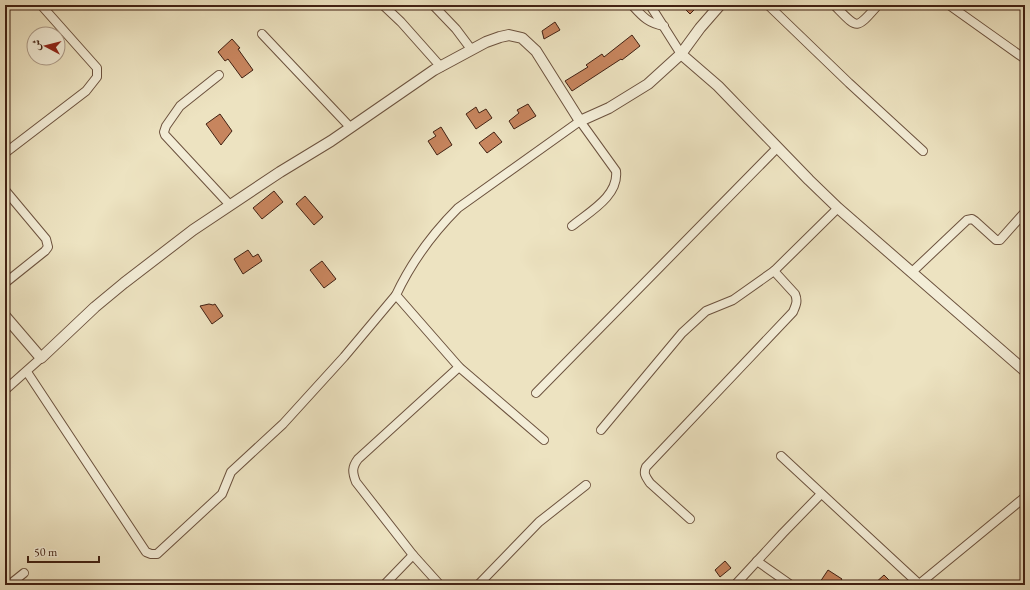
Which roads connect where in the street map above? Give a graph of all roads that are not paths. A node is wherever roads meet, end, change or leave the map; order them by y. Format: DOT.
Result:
graph roads {
  1 [pos="42,5"];
  2 [pos="383,5"];
  3 [pos="433,5"];
  4 [pos="632,5"];
  5 [pos="650,5"];
  6 [pos="720,5"];
  7 [pos="768,5"];
  8 [pos="834,5"];
  9 [pos="878,5"];
  10 [pos="949,5"];
  11 [pos="664,26"];
  12 [pos="262,34"];
  13 [pos="471,49"];
  14 [pos="681,54"];
  15 [pos="1025,60"];
  16 [pos="441,67"];
  17 [pos="219,75"];
  18 [pos="580,121"];
  19 [pos="350,127"];
  20 [pos="777,148"];
  21 [pos="923,151"];
  22 [pos="5,153"];
  23 [pos="5,190"];
  24 [pos="230,205"];
  25 [pos="838,208"];
  26 [pos="1025,212"];
  27 [pos="572,226"];
  28 [pos="774,271"];
  29 [pos="912,272"];
  30 [pos="5,283"];
  31 [pos="396,295"];
  32 [pos="5,316"];
  33 [pos="41,358"];
  34 [pos="460,366"];
  35 [pos="1025,371"];
  36 [pos="26,372"];
  37 [pos="5,390"];
  38 [pos="536,393"];
  39 [pos="601,430"];
  40 [pos="544,440"];
  41 [pos="781,456"];
  42 [pos="586,485"];
  43 [pos="822,494"];
  44 [pos="1025,497"];
  45 [pos="690,519"];
  46 [pos="413,555"];
  47 [pos="756,561"];
  48 [pos="24,573"];
  49 [pos="9,585"];
  50 [pos="384,585"];
  51 [pos="440,585"];
  52 [pos="478,585"];
  53 [pos="735,585"];
  54 [pos="791,585"];
  55 [pos="918,585"];
  1 -- 22 [label="street"];
  2 -- 16 [label="street"];
  3 -- 13 [label="street"];
  4 -- 11 [label="street"];
  5 -- 11 [label="street"];
  6 -- 14 [label="street"];
  7 -- 21 [label="street"];
  8 -- 9 [label="street"];
  10 -- 15 [label="street"];
  11 -- 14 [label="street"];
  12 -- 19 [label="street"];
  13 -- 16 [label="street"];
  13 -- 18 [label="street"];
  14 -- 18 [label="street"];
  14 -- 20 [label="street"];
  16 -- 19 [label="street"];
  17 -- 24 [label="street"];
  18 -- 27 [label="street"];
  18 -- 31 [label="street"];
  19 -- 24 [label="street"];
  20 -- 25 [label="street"];
  20 -- 38 [label="street"];
  23 -- 30 [label="street"];
  24 -- 33 [label="street"];
  25 -- 28 [label="street"];
  25 -- 29 [label="street"];
  26 -- 29 [label="street"];
  28 -- 39 [label="street"];
  28 -- 45 [label="street"];
  29 -- 35 [label="street"];
  31 -- 34 [label="street"];
  31 -- 36 [label="street"];
  32 -- 33 [label="street"];
  33 -- 36 [label="street"];
  34 -- 40 [label="street"];
  34 -- 46 [label="street"];
  36 -- 37 [label="street"];
  41 -- 43 [label="street"];
  42 -- 52 [label="street"];
  43 -- 47 [label="street"];
  43 -- 55 [label="street"];
  44 -- 55 [label="street"];
  46 -- 50 [label="street"];
  46 -- 51 [label="street"];
  47 -- 53 [label="street"];
  47 -- 54 [label="street"];
  48 -- 49 [label="street"];
}
